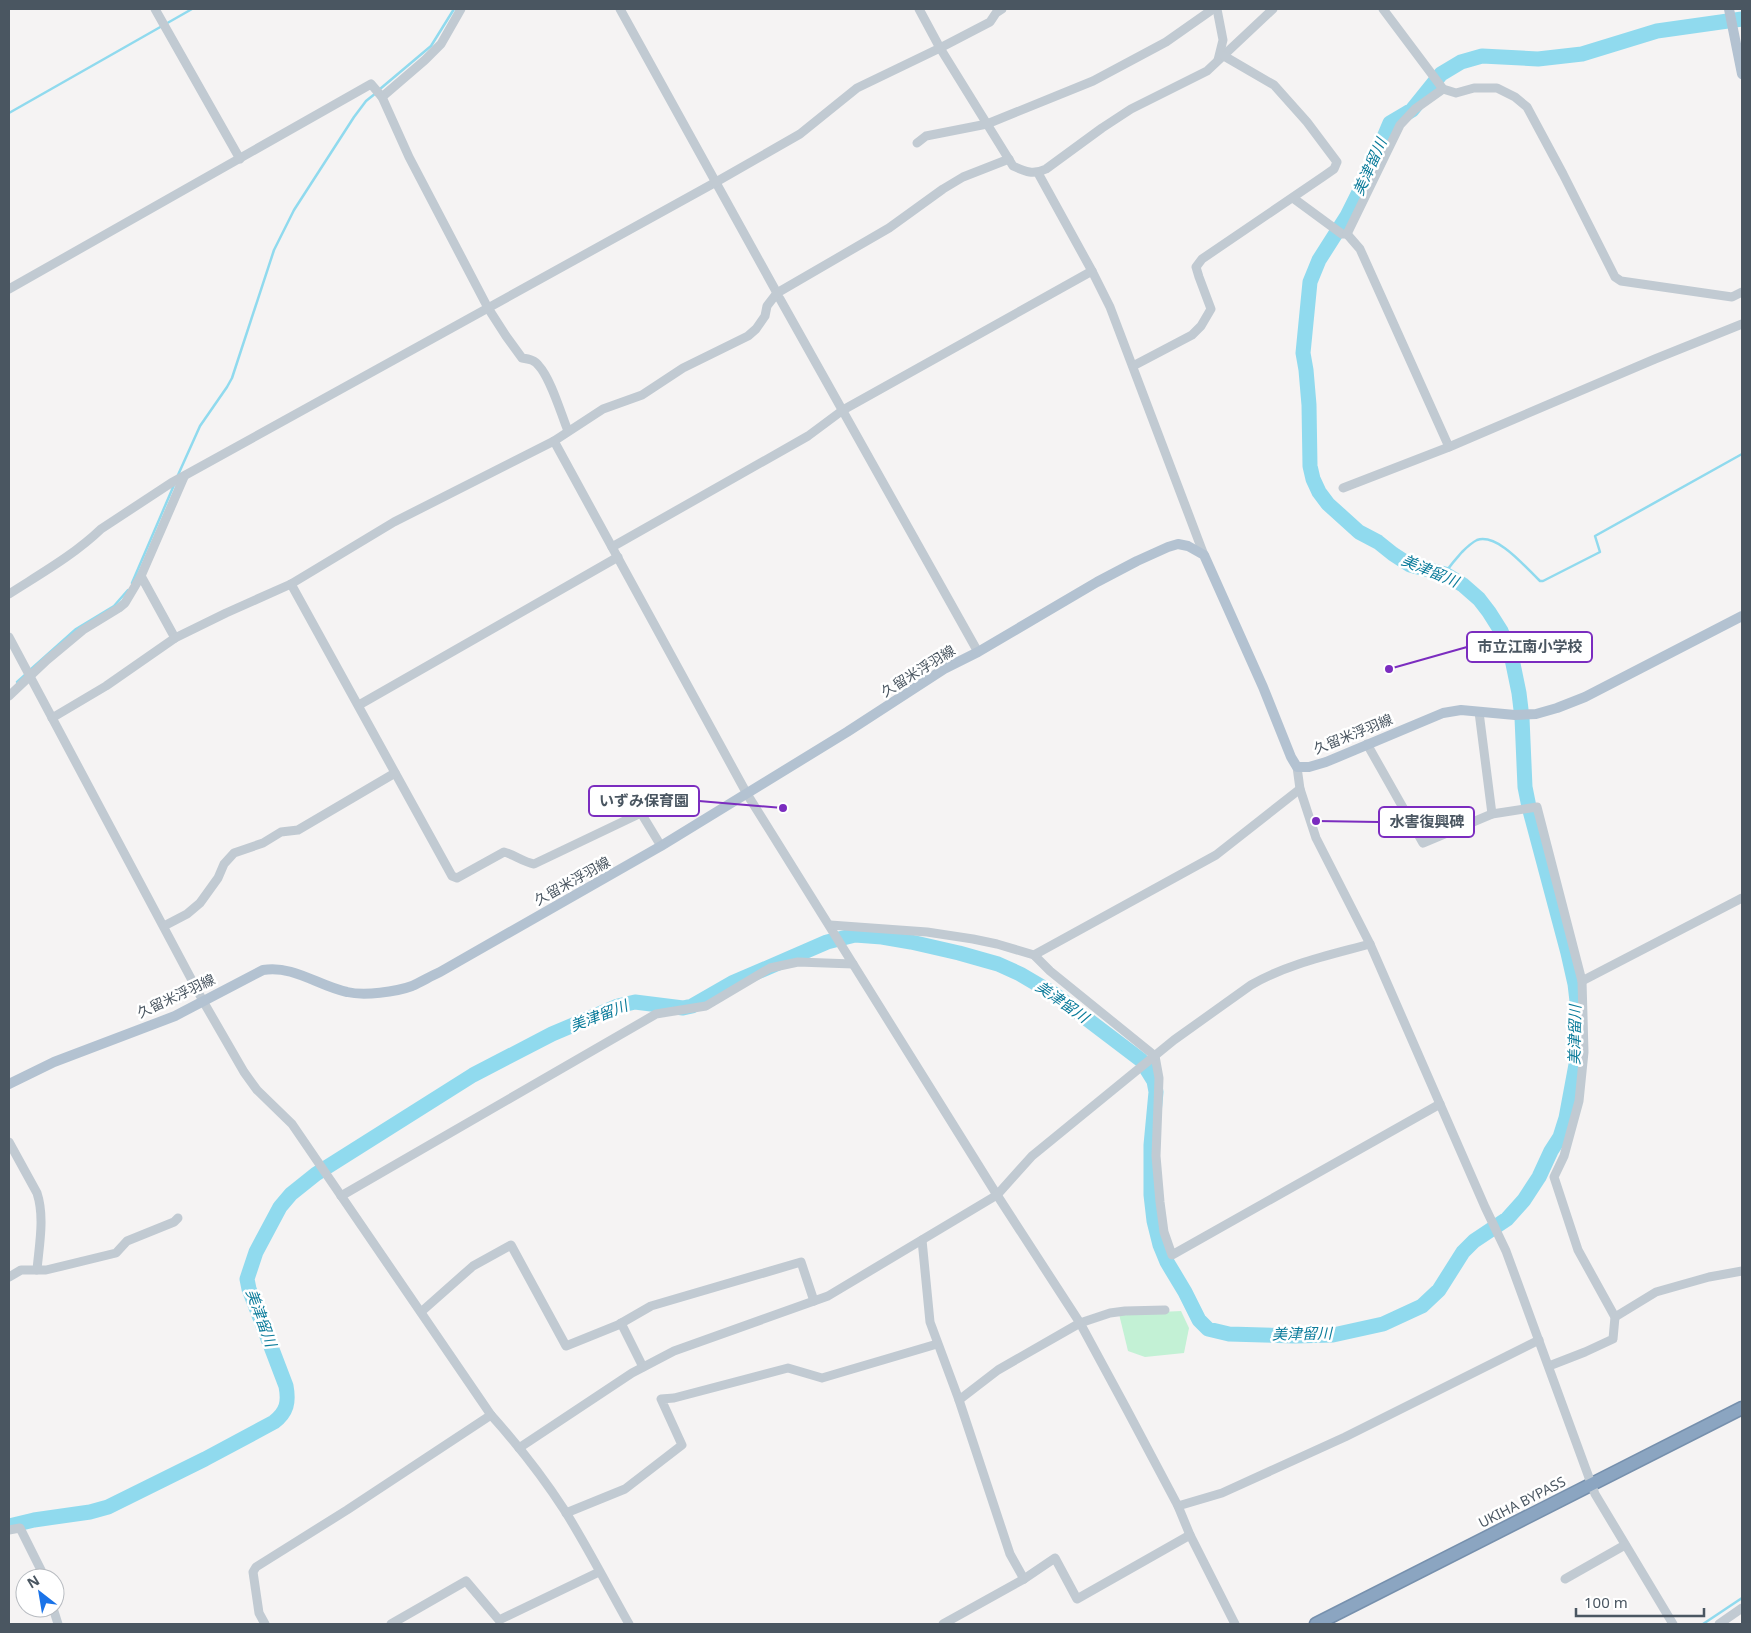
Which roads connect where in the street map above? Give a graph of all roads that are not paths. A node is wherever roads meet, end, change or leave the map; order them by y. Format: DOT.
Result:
graph roads {
  1 [pos="155,9"];
  2 [pos="462,9"];
  3 [pos="620,9"];
  4 [pos="919,9"];
  5 [pos="1002,9"];
  6 [pos="1215,9"];
  7 [pos="1273,9"];
  8 [pos="1383,9"];
  9 [pos="1729,9"];
  10 [pos="940,48"];
  11 [pos="1221,58"];
  12 [pos="1742,74"];
  13 [pos="1442,87"];
  14 [pos="381,96"];
  15 [pos="987,124"];
  16 [pos="917,143"];
  17 [pos="240,159"];
  18 [pos="1009,159"];
  19 [pos="1038,173"];
  20 [pos="716,182"];
  21 [pos="1293,198"];
  22 [pos="1345,234"];
  23 [pos="1092,271"];
  24 [pos="9,289"];
  25 [pos="777,294"];
  26 [pos="1742,294"];
  27 [pos="488,308"];
  28 [pos="1742,324"];
  29 [pos="1133,366"];
  30 [pos="843,410"];
  31 [pos="568,431"];
  32 [pos="554,441"];
  33 [pos="1450,447"];
  34 [pos="178,480"];
  35 [pos="1343,488"];
  36 [pos="612,547"];
  37 [pos="1204,555"];
  38 [pos="618,557"];
  39 [pos="141,576"];
  40 [pos="291,584"];
  41 [pos="9,594"];
  42 [pos="1742,616"];
  43 [pos="9,637"];
  44 [pos="175,638"];
  45 [pos="978,652"];
  46 [pos="28,673"];
  47 [pos="9,696"];
  48 [pos="359,705"];
  49 [pos="1478,712"];
  50 [pos="52,718"];
  51 [pos="1367,744"];
  52 [pos="1297,767"];
  53 [pos="395,773"];
  54 [pos="1300,789"];
  55 [pos="747,794"];
  56 [pos="1492,814"];
  57 [pos="661,846"];
  58 [pos="1742,898"];
  59 [pos="830,925"];
  60 [pos="164,926"];
  61 [pos="1370,944"];
  62 [pos="1034,955"];
  63 [pos="853,964"];
  64 [pos="1582,981"];
  65 [pos="203,1001"];
  66 [pos="1153,1057"];
  67 [pos="9,1084"];
  68 [pos="1440,1104"];
  69 [pos="9,1142"];
  70 [pos="997,1195"];
  71 [pos="341,1196"];
  72 [pos="178,1218"];
  73 [pos="922,1240"];
  74 [pos="37,1270"];
  75 [pos="1742,1271"];
  76 [pos="16,1273"];
  77 [pos="814,1301"];
  78 [pos="1165,1310"];
  79 [pos="421,1312"];
  80 [pos="1615,1317"];
  81 [pos="1080,1323"];
  82 [pos="621,1324"];
  83 [pos="1539,1340"];
  84 [pos="937,1344"];
  85 [pos="1549,1366"];
  86 [pos="643,1367"];
  87 [pos="958,1400"];
  88 [pos="1742,1408"];
  89 [pos="491,1415"];
  90 [pos="520,1448"];
  91 [pos="1591,1484"];
  92 [pos="1178,1506"];
  93 [pos="566,1513"];
  94 [pos="9,1530"];
  95 [pos="1190,1535"];
  96 [pos="1625,1544"];
  97 [pos="40,1568"];
  98 [pos="599,1572"];
  99 [pos="1024,1579"];
  100 [pos="1565,1579"];
  101 [pos="1742,1608"];
  102 [pos="259,1613"];
  103 [pos="254,1624"];
  104 [pos="265,1624"];
  105 [pos="391,1624"];
  106 [pos="629,1624"];
  107 [pos="943,1624"];
  108 [pos="1235,1624"];
  109 [pos="1316,1624"];
  110 [pos="1673,1624"];
  111 [pos="1719,1624"];
  1 -- 17 [label="street"];
  2 -- 14 [label="street"];
  3 -- 20 [label="street"];
  4 -- 10 [label="street"];
  5 -- 10 [label="street"];
  6 -- 11 [label="street"];
  6 -- 15 [label="street"];
  7 -- 11 [label="street"];
  8 -- 13 [label="street"];
  9 -- 12 [label="main road"];
  10 -- 15 [label="street"];
  10 -- 20 [label="street"];
  11 -- 19 [label="street"];
  11 -- 21 [label="street"];
  13 -- 22 [label="street"];
  13 -- 26 [label="street"];
  14 -- 17 [label="street"];
  14 -- 27 [label="street"];
  15 -- 16 [label="street"];
  15 -- 18 [label="street"];
  17 -- 24 [label="street"];
  18 -- 19 [label="street"];
  18 -- 25 [label="street"];
  19 -- 23 [label="street"];
  20 -- 25 [label="street"];
  20 -- 27 [label="street"];
  21 -- 22 [label="street"];
  21 -- 29 [label="street"];
  22 -- 33 [label="street"];
  23 -- 29 [label="street"];
  23 -- 30 [label="street"];
  25 -- 30 [label="street"];
  25 -- 31 [label="street"];
  27 -- 31 [label="street"];
  27 -- 34 [label="street"];
  28 -- 33 [label="street"];
  29 -- 37 [label="street"];
  30 -- 36 [label="street"];
  30 -- 45 [label="street"];
  31 -- 32 [label="street"];
  32 -- 36 [label="street"];
  32 -- 40 [label="street"];
  33 -- 35 [label="street"];
  34 -- 39 [label="street"];
  34 -- 41 [label="street"];
  36 -- 38 [label="street"];
  37 -- 45 [label="main road, 久留米浮羽線"];
  37 -- 52 [label="main road"];
  38 -- 48 [label="street"];
  38 -- 55 [label="street"];
  39 -- 44 [label="street"];
  39 -- 46 [label="street"];
  40 -- 44 [label="street"];
  40 -- 48 [label="street"];
  42 -- 49 [label="main road, 久留米浮羽線"];
  43 -- 46 [label="street"];
  44 -- 50 [label="street"];
  45 -- 55 [label="main road, 久留米浮羽線"];
  46 -- 47 [label="street"];
  46 -- 50 [label="street"];
  48 -- 53 [label="street"];
  49 -- 51 [label="main road, 久留米浮羽線"];
  49 -- 56 [label="street"];
  50 -- 60 [label="street"];
  51 -- 52 [label="main road, 久留米浮羽線"];
  51 -- 56 [label="street"];
  52 -- 54 [label="street"];
  53 -- 57 [label="street"];
  53 -- 60 [label="street"];
  54 -- 61 [label="street"];
  54 -- 62 [label="street"];
  55 -- 57 [label="main road, 久留米浮羽線"];
  55 -- 59 [label="street"];
  56 -- 64 [label="street"];
  57 -- 65 [label="main road, 久留米浮羽線"];
  58 -- 64 [label="street"];
  59 -- 62 [label="street"];
  59 -- 63 [label="street"];
  60 -- 65 [label="street"];
  61 -- 66 [label="street"];
  61 -- 68 [label="street"];
  62 -- 66 [label="street"];
  63 -- 70 [label="street"];
  63 -- 71 [label="street"];
  64 -- 80 [label="street"];
  65 -- 67 [label="main road, 久留米浮羽線"];
  65 -- 71 [label="street"];
  66 -- 68 [label="street"];
  66 -- 70 [label="street"];
  68 -- 83 [label="street"];
  69 -- 74 [label="street"];
  70 -- 73 [label="street"];
  70 -- 81 [label="street"];
  71 -- 79 [label="street"];
  72 -- 74 [label="street"];
  73 -- 77 [label="street"];
  73 -- 84 [label="street"];
  74 -- 76 [label="street"];
  75 -- 80 [label="street"];
  77 -- 82 [label="street"];
  77 -- 86 [label="street"];
  78 -- 81 [label="street"];
  79 -- 82 [label="street"];
  79 -- 89 [label="street"];
  80 -- 85 [label="street"];
  81 -- 87 [label="street"];
  81 -- 92 [label="street"];
  82 -- 86 [label="street"];
  83 -- 85 [label="street"];
  83 -- 92 [label="street"];
  84 -- 87 [label="street"];
  84 -- 93 [label="street"];
  85 -- 91 [label="street"];
  86 -- 90 [label="street"];
  87 -- 99 [label="street"];
  88 -- 91 [label="highway, UKIHA BYPASS"];
  89 -- 90 [label="street"];
  89 -- 102 [label="street"];
  90 -- 93 [label="street"];
  91 -- 96 [label="street"];
  91 -- 109 [label="highway, UKIHA BYPASS"];
  92 -- 95 [label="street"];
  93 -- 98 [label="street"];
  94 -- 97 [label="street"];
  95 -- 99 [label="street"];
  95 -- 108 [label="street"];
  96 -- 100 [label="street"];
  96 -- 110 [label="street"];
  98 -- 105 [label="street"];
  98 -- 106 [label="street"];
  99 -- 107 [label="street"];
  101 -- 111 [label="street"];
  102 -- 103 [label="street"];
  102 -- 104 [label="street"];
}
